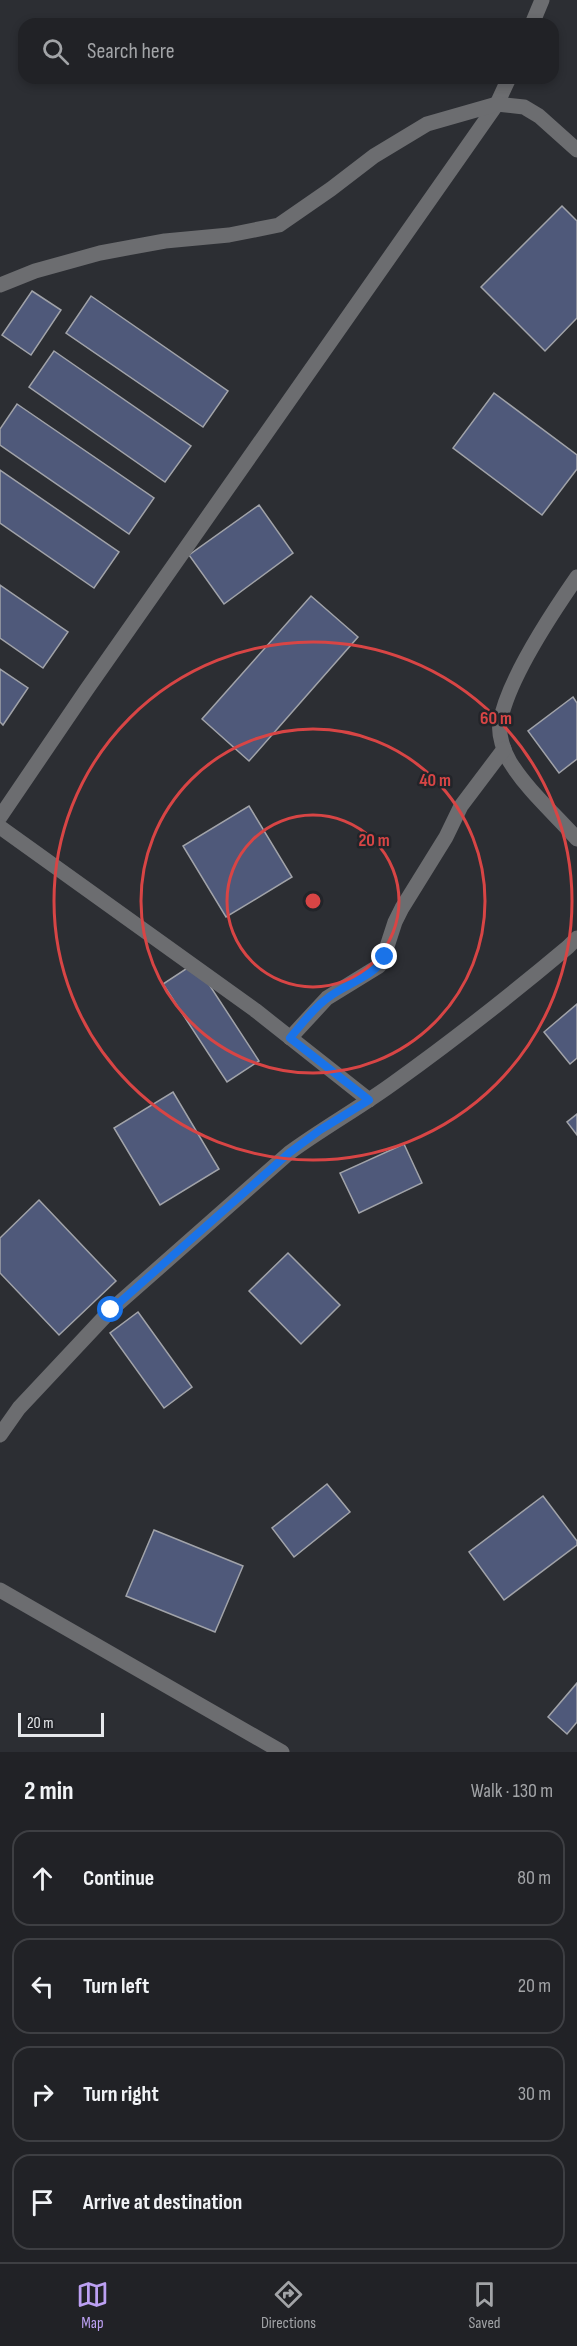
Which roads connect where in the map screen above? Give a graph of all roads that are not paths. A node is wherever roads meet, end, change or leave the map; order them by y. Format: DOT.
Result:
graph roads {
  1 [pos="542,0"];
  2 [pos="534,18"];
  3 [pos="506,84"];
  4 [pos="497,104"];
  5 [pos="577,150"];
  6 [pos="0,285"];
  7 [pos="577,577"];
  8 [pos="504,749"];
  9 [pos="0,816"];
  10 [pos="0,826"];
  11 [pos="577,839"];
  12 [pos="577,938"];
  13 [pos="290,1038"];
  14 [pos="369,1100"];
  15 [pos="0,1435"];
  16 [pos="0,1590"];
  17 [pos="282,1752"];
  1 -- 2 [label="street"];
  3 -- 4 [label="street"];
  4 -- 5 [label="street"];
  4 -- 6 [label="street"];
  4 -- 9 [label="street"];
  7 -- 8 [label="street"];
  8 -- 11 [label="street"];
  8 -- 13 [label="street"];
  10 -- 13 [label="street"];
  12 -- 14 [label="street"];
  13 -- 14 [label="street"];
  14 -- 15 [label="street"];
  16 -- 17 [label="street"];
}
